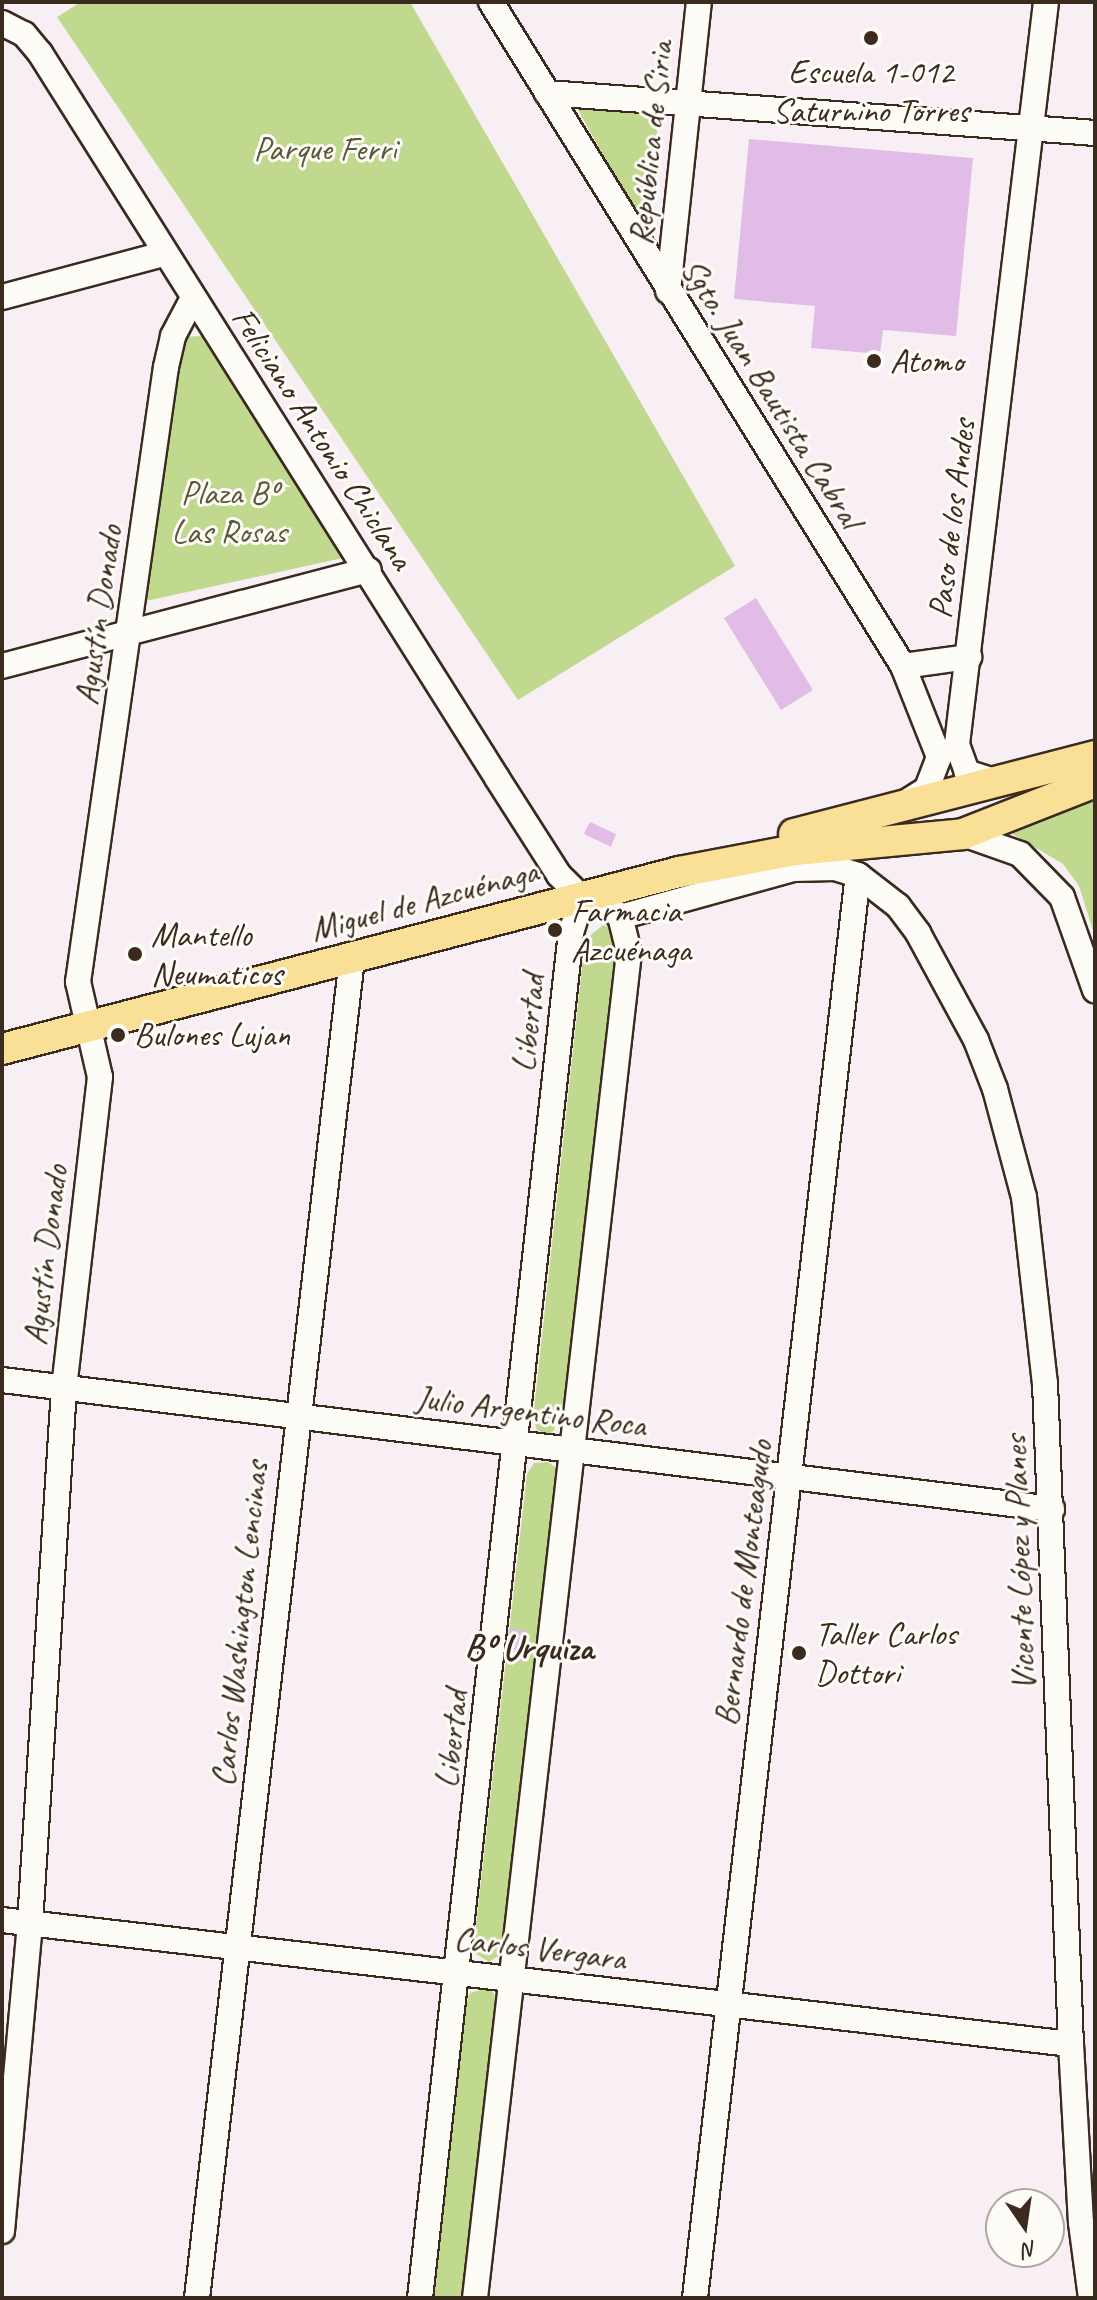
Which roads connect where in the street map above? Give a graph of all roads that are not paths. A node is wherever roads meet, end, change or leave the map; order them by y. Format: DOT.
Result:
graph roads {
  1 [pos="491,2"];
  2 [pos="699,2"];
  3 [pos="1046,2"];
  4 [pos="2,23"];
  5 [pos="547,93"];
  6 [pos="687,101"];
  7 [pos="1032,128"];
  8 [pos="1095,133"];
  9 [pos="164,254"];
  10 [pos="668,291"];
  11 [pos="2,297"];
  12 [pos="192,300"];
  13 [pos="369,570"];
  14 [pos="132,628"];
  15 [pos="969,657"];
  16 [pos="2,666"];
  17 [pos="903,666"];
  18 [pos="1095,756"];
  19 [pos="997,782"];
  20 [pos="1095,782"];
  21 [pos="887,811"];
  22 [pos="963,834"];
  23 [pos="679,872"];
  24 [pos="858,875"];
  25 [pos="582,898"];
  26 [pos="620,917"];
  27 [pos="352,958"];
  28 [pos="1095,990"];
  29 [pos="86,1028"];
  30 [pos="2,1049"];
  31 [pos="2,1380"];
  32 [pos="64,1388"];
  33 [pos="296,1417"];
  34 [pos="518,1444"];
  35 [pos="572,1450"];
  36 [pos="789,1477"];
  37 [pos="1052,1509"];
  38 [pos="2,1920"];
  39 [pos="30,1923"];
  40 [pos="237,1947"];
  41 [pos="459,1973"];
  42 [pos="512,1979"];
  43 [pos="729,2004"];
  44 [pos="1071,2044"];
  45 [pos="2,2231"];
  46 [pos="197,2298"];
  47 [pos="420,2298"];
  48 [pos="475,2298"];
  49 [pos="695,2298"];
  50 [pos="1091,2298"];
  1 -- 5 [label="street, Sgto. Juan Bautista Cabral"];
  2 -- 6 [label="street, República de Siria"];
  3 -- 7 [label="street, Paso de los Andes"];
  4 -- 9 [label="street, Feliciano Antonio Chiclana"];
  5 -- 6 [label="street"];
  5 -- 10 [label="street, Sgto. Juan Bautista Cabral"];
  6 -- 7 [label="street"];
  6 -- 10 [label="street, República de Siria"];
  7 -- 8 [label="street"];
  7 -- 15 [label="street, Paso de los Andes"];
  9 -- 11 [label="street"];
  9 -- 12 [label="street, Feliciano Antonio Chiclana"];
  10 -- 17 [label="street, Sgto. Juan Bautista Cabral"];
  12 -- 13 [label="street, Feliciano Antonio Chiclana"];
  12 -- 14 [label="street, Agustín Donado"];
  13 -- 14 [label="street"];
  13 -- 25 [label="street, Feliciano Antonio Chiclana"];
  14 -- 16 [label="street"];
  14 -- 29 [label="street, Agustín Donado"];
  15 -- 17 [label="street"];
  15 -- 19 [label="street, Paso de los Andes"];
  17 -- 21 [label="street, Sgto. Juan Bautista Cabral"];
  18 -- 19 [label="main road, Miguel de Azcuénaga"];
  19 -- 21 [label="main road, Miguel de Azcuénaga"];
  20 -- 22 [label="main road, Miguel de Azcuénaga"];
  21 -- 23 [label="main road, Miguel de Azcuénaga"];
  22 -- 23 [label="main road, Miguel de Azcuénaga"];
  22 -- 28 [label="street"];
  23 -- 25 [label="main road, Miguel de Azcuénaga"];
  24 -- 26 [label="street"];
  24 -- 36 [label="street, Bernardo de Monteagudo"];
  24 -- 37 [label="street, Vicente López y Planes"];
  25 -- 26 [label="street"];
  25 -- 27 [label="main road, Miguel de Azcuénaga"];
  25 -- 34 [label="street, Libertad"];
  26 -- 35 [label="street"];
  27 -- 29 [label="main road, Miguel de Azcuénaga"];
  27 -- 33 [label="street, Carlos Washington Lencinas"];
  29 -- 30 [label="main road, Miguel de Azcuénaga"];
  29 -- 32 [label="street, Agustín Donado"];
  31 -- 32 [label="street, Julio Argentino Roca"];
  32 -- 33 [label="street, Julio Argentino Roca"];
  32 -- 39 [label="street, Agustín Donado"];
  33 -- 34 [label="street, Julio Argentino Roca"];
  33 -- 40 [label="street, Carlos Washington Lencinas"];
  34 -- 35 [label="street, Julio Argentino Roca"];
  34 -- 41 [label="street, Libertad"];
  35 -- 36 [label="street, Julio Argentino Roca"];
  35 -- 42 [label="street"];
  36 -- 37 [label="street, Julio Argentino Roca"];
  36 -- 43 [label="street, Bernardo de Monteagudo"];
  37 -- 44 [label="street, Vicente López y Planes"];
  38 -- 39 [label="street, Carlos Vergara"];
  39 -- 40 [label="street, Carlos Vergara"];
  39 -- 45 [label="street, Agustín Donado"];
  40 -- 41 [label="street, Carlos Vergara"];
  40 -- 46 [label="street, Carlos Washington Lencinas"];
  41 -- 42 [label="street, Carlos Vergara"];
  41 -- 47 [label="street, Libertad"];
  42 -- 43 [label="street, Carlos Vergara"];
  42 -- 48 [label="street"];
  43 -- 44 [label="street, Carlos Vergara"];
  43 -- 49 [label="street, Bernardo de Monteagudo"];
  44 -- 50 [label="street, Vicente López y Planes"];
}
